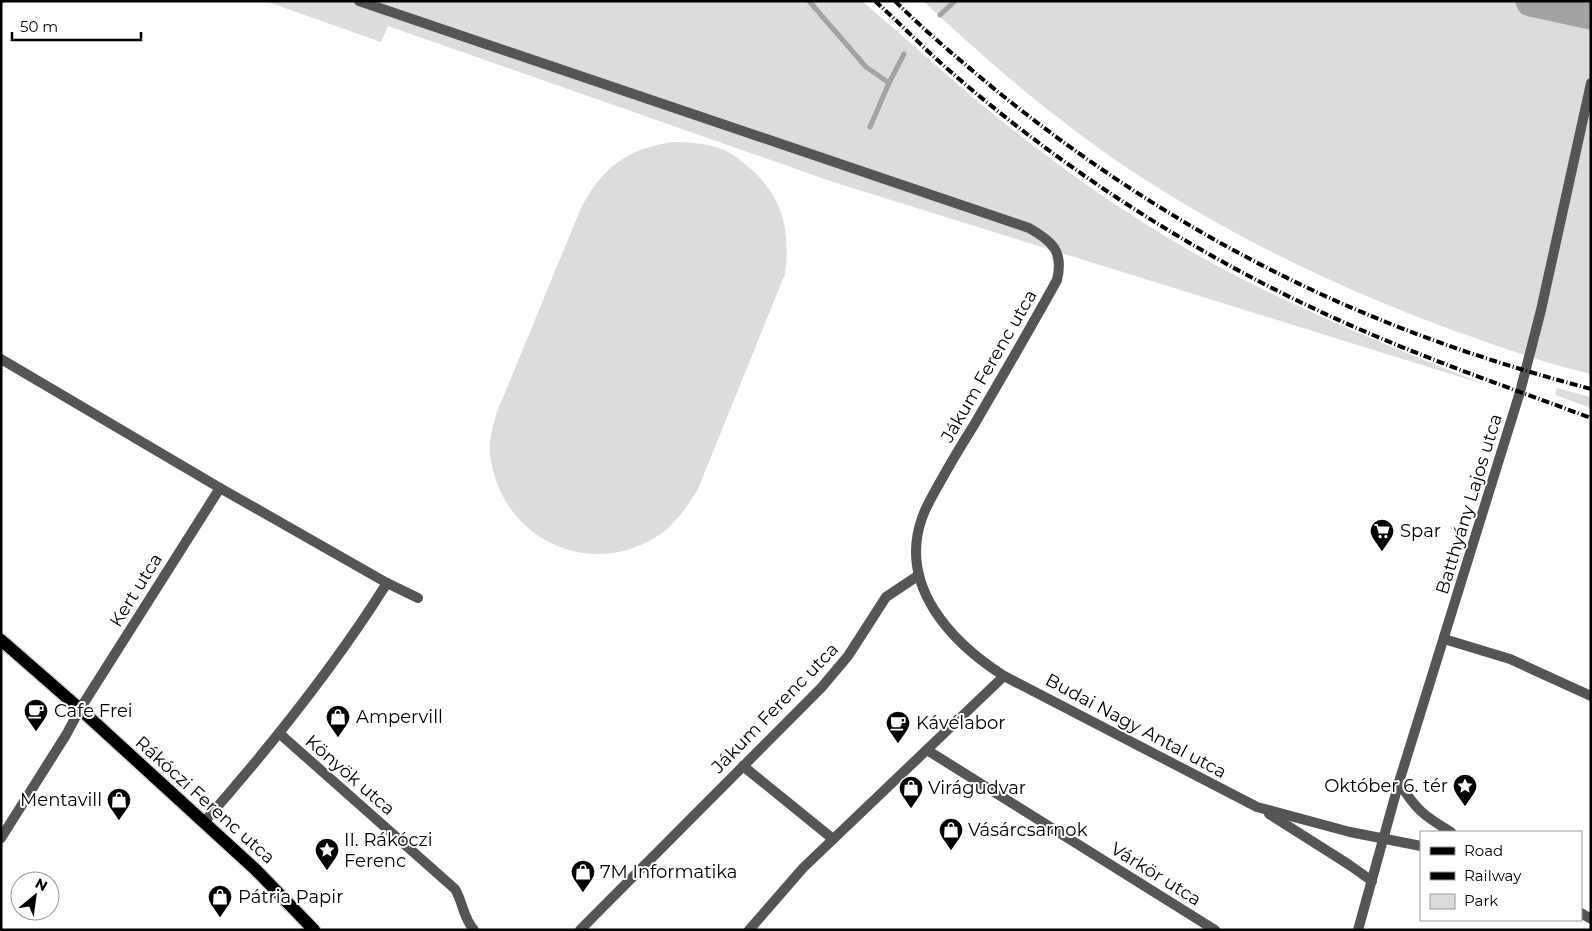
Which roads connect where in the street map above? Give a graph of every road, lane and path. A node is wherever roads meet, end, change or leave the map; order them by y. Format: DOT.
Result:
graph roads {
  1 [pos="359,1"];
  2 [pos="1591,83"];
  3 [pos="1,359"];
  4 [pos="220,488"];
  5 [pos="919,575"];
  6 [pos="387,583"];
  7 [pos="418,598"];
  8 [pos="1444,638"];
  9 [pos="1,640"];
  10 [pos="1004,676"];
  11 [pos="1591,696"];
  12 [pos="80,709"];
  13 [pos="280,734"];
  14 [pos="927,750"];
  15 [pos="743,766"];
  16 [pos="1399,782"];
  17 [pos="1257,807"];
  18 [pos="204,822"];
  19 [pos="1449,831"];
  20 [pos="1,838"];
  21 [pos="1384,838"];
  22 [pos="833,839"];
  23 [pos="1420,846"];
  24 [pos="1372,881"];
  25 [pos="314,930"];
  26 [pos="474,930"];
  27 [pos="580,930"];
  28 [pos="749,930"];
  29 [pos="1215,930"];
  30 [pos="1358,930"];
  1 -- 5 [label="street, Jákum Ferenc utca"];
  2 -- 8 [label="street, Batthyány Lajos utca"];
  3 -- 4 [label="street"];
  4 -- 6 [label="street"];
  4 -- 12 [label="street, Kert utca"];
  5 -- 10 [label="street, Budai Nagy Antal utca"];
  5 -- 15 [label="street, Jákum Ferenc utca"];
  6 -- 7 [label="street"];
  6 -- 13 [label="street, Könyök utca"];
  8 -- 11 [label="street"];
  8 -- 16 [label="street, Batthyány Lajos utca"];
  9 -- 12 [label="main road, Rákóczi Ferenc utca"];
  10 -- 14 [label="street"];
  10 -- 17 [label="street, Budai Nagy Antal utca"];
  12 -- 18 [label="main road, Rákóczi Ferenc utca"];
  12 -- 20 [label="street, Kert utca"];
  13 -- 18 [label="street, Könyök utca"];
  13 -- 26 [label="street, Könyök utca"];
  14 -- 22 [label="street"];
  14 -- 29 [label="street, Várkör utca"];
  15 -- 22 [label="street"];
  15 -- 27 [label="street, Jákum Ferenc utca"];
  16 -- 19 [label="street"];
  16 -- 21 [label="street, Batthyány Lajos utca"];
  17 -- 21 [label="street, Budai Nagy Antal utca"];
  17 -- 24 [label="street"];
  18 -- 25 [label="main road, Rákóczi Ferenc utca"];
  21 -- 23 [label="street"];
  21 -- 24 [label="street, Batthyány Lajos utca"];
  22 -- 28 [label="street"];
  24 -- 30 [label="street, Batthyány Lajos utca"];
}
